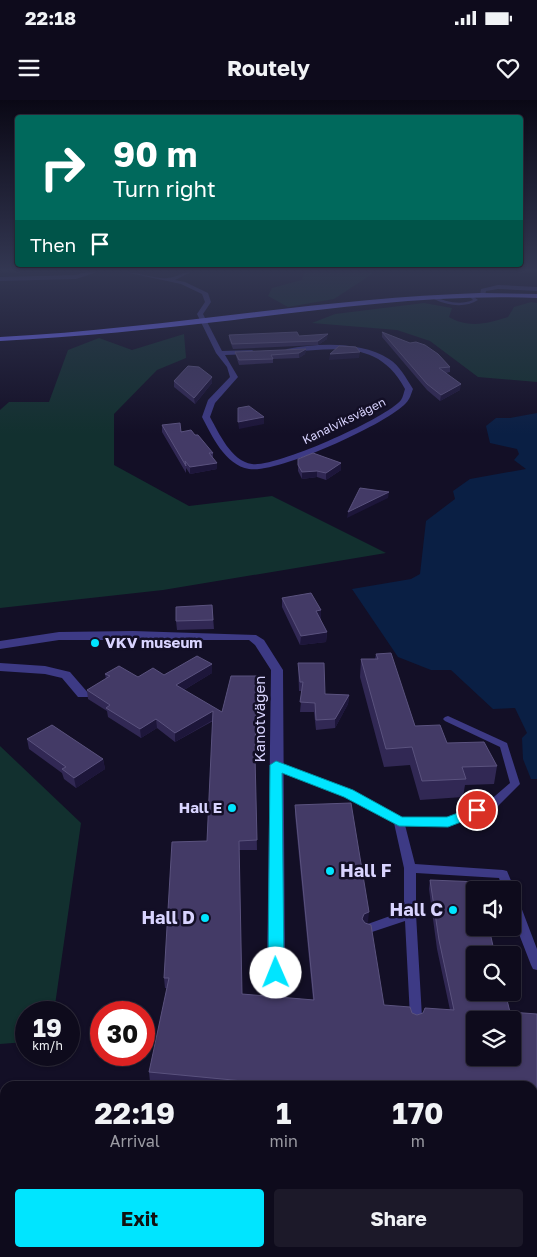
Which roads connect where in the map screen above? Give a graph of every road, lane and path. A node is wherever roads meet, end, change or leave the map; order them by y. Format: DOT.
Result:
graph roads {
  1 [pos="159,326"];
  2 [pos="207,326"];
  3 [pos="0,339"];
  4 [pos="282,350"];
  5 [pos="264,351"];
  6 [pos="219,353"];
  7 [pos="0,645"];
  8 [pos="0,667"];
  9 [pos="83,694"];
  10 [pos="448,719"];
  11 [pos="276,765"];
  12 [pos="399,822"];
  13 [pos="410,868"];
  14 [pos="506,881"];
  15 [pos="410,914"];
  16 [pos="521,923"];
  17 [pos="369,928"];
  18 [pos="537,965"];
  19 [pos="276,973"];
  20 [pos="416,1017"];
  1 -- 3 [label="street"];
  2 -- 6 [label="street, Kanalviksvägen"];
  4 -- 6 [label="street, Kanalviksvägen"];
  5 -- 6 [label="street"];
  7 -- 11 [label="street, Kanotvägen"];
  8 -- 9 [label="street"];
  10 -- 12 [label="lane"];
  11 -- 12 [label="lane"];
  11 -- 19 [label="street, Kanotvägen"];
  12 -- 13 [label="lane"];
  13 -- 14 [label="lane"];
  13 -- 15 [label="lane"];
  15 -- 17 [label="lane"];
  15 -- 20 [label="lane"];
  16 -- 18 [label="lane"];
}
